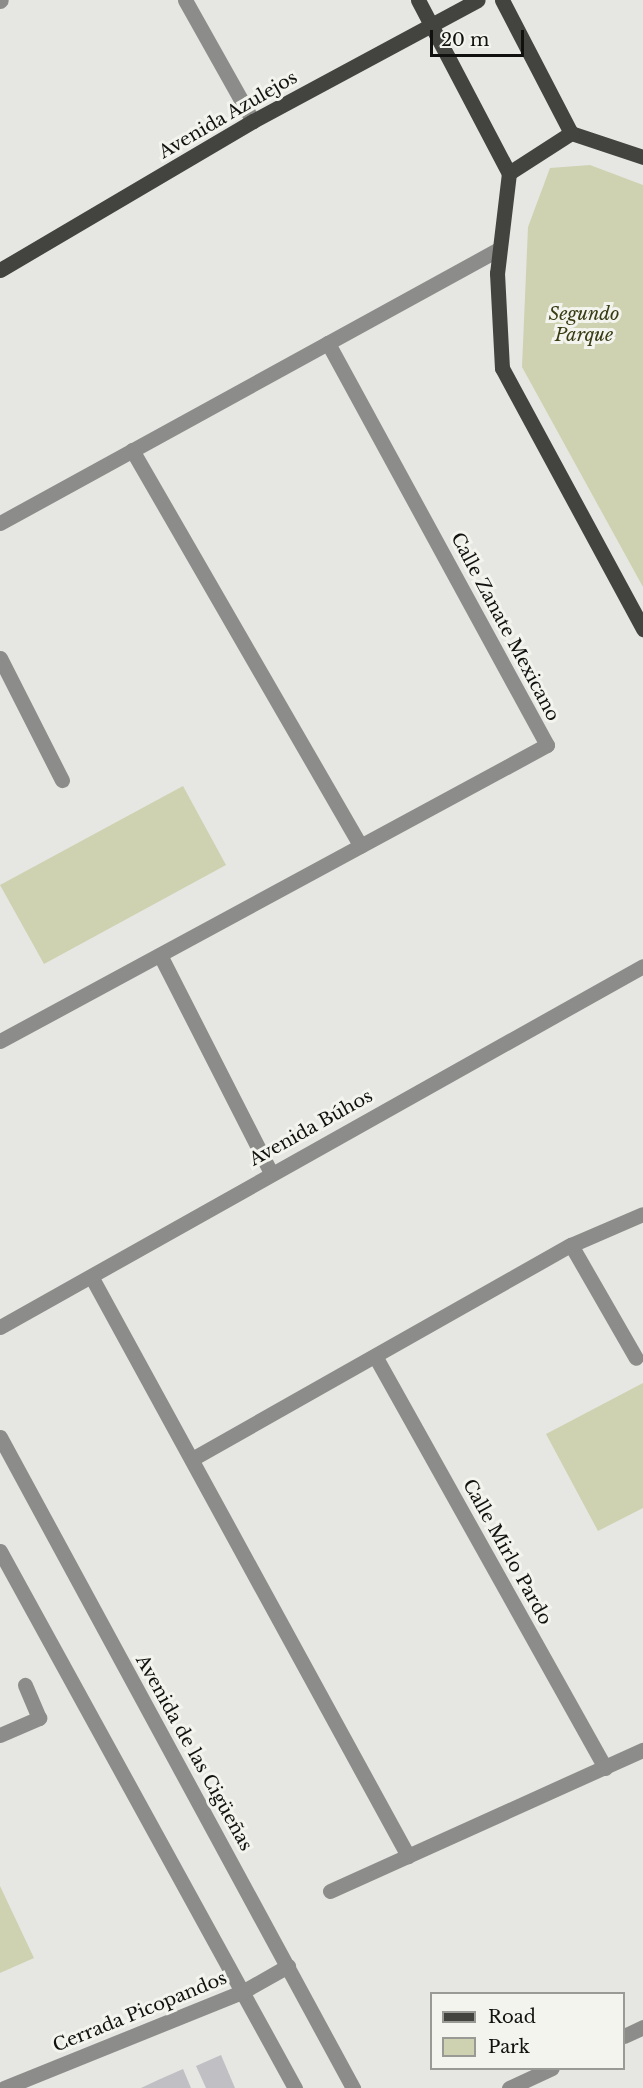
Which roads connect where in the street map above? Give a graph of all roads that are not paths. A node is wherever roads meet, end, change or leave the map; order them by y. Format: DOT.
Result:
graph roads {
  1 [pos="185,0"];
  2 [pos="418,0"];
  3 [pos="478,0"];
  4 [pos="502,0"];
  5 [pos="431,25"];
  6 [pos="253,121"];
  7 [pos="571,133"];
  8 [pos="643,157"];
  9 [pos="508,173"];
  10 [pos="500,249"];
  11 [pos="0,270"];
  12 [pos="328,343"];
  13 [pos="132,450"];
  14 [pos="0,523"];
  15 [pos="643,629"];
  16 [pos="0,657"];
  17 [pos="62,780"];
  18 [pos="361,846"];
  19 [pos="160,955"];
  20 [pos="643,966"];
  21 [pos="0,1041"];
  22 [pos="271,1173"];
  23 [pos="643,1214"];
  24 [pos="571,1245"];
  25 [pos="92,1278"];
  26 [pos="0,1327"];
  27 [pos="375,1356"];
  28 [pos="636,1358"];
  29 [pos="0,1437"];
  30 [pos="192,1459"];
  31 [pos="0,1551"];
  32 [pos="25,1685"];
  33 [pos="0,1735"];
  34 [pos="643,1750"];
  35 [pos="605,1768"];
  36 [pos="408,1856"];
  37 [pos="330,1891"];
  38 [pos="288,1966"];
  39 [pos="242,1992"];
  40 [pos="643,2027"];
  41 [pos="625,2036"];
  42 [pos="548,2070"];
  43 [pos="4,2088"];
  44 [pos="295,2088"];
  45 [pos="353,2088"];
  46 [pos="509,2088"];
  1 -- 6 [label="street"];
  2 -- 5 [label="main road"];
  3 -- 5 [label="main road, Avenida Azulejos"];
  4 -- 7 [label="main road"];
  5 -- 6 [label="main road, Avenida Azulejos"];
  5 -- 9 [label="main road"];
  6 -- 11 [label="main road, Avenida Azulejos"];
  7 -- 8 [label="main road"];
  7 -- 9 [label="main road"];
  9 -- 10 [label="main road"];
  10 -- 12 [label="street"];
  10 -- 15 [label="main road"];
  12 -- 13 [label="street"];
  12 -- 18 [label="street, Calle Zanate Mexicano"];
  13 -- 14 [label="street"];
  13 -- 18 [label="street"];
  16 -- 17 [label="street"];
  18 -- 19 [label="street, Calle Zanate Mexicano"];
  19 -- 21 [label="street, Calle Zanate Mexicano"];
  19 -- 22 [label="street"];
  20 -- 22 [label="street, Avenida Búhos"];
  22 -- 25 [label="street, Avenida Búhos"];
  23 -- 24 [label="street"];
  24 -- 27 [label="street"];
  24 -- 28 [label="street"];
  25 -- 26 [label="street, Avenida Búhos"];
  25 -- 30 [label="street"];
  27 -- 30 [label="street"];
  27 -- 35 [label="street, Calle Mirlo Pardo"];
  29 -- 38 [label="street, Avenida de las Cigüeñas"];
  30 -- 36 [label="street"];
  31 -- 39 [label="street"];
  32 -- 33 [label="street"];
  34 -- 35 [label="street"];
  35 -- 36 [label="street"];
  36 -- 37 [label="street"];
  38 -- 39 [label="street, Cerrada Picopandos"];
  38 -- 45 [label="street, Avenida de las Cigüeñas"];
  39 -- 43 [label="street, Cerrada Picopandos"];
  39 -- 44 [label="street"];
  40 -- 41 [label="street"];
  42 -- 46 [label="street"];
}
